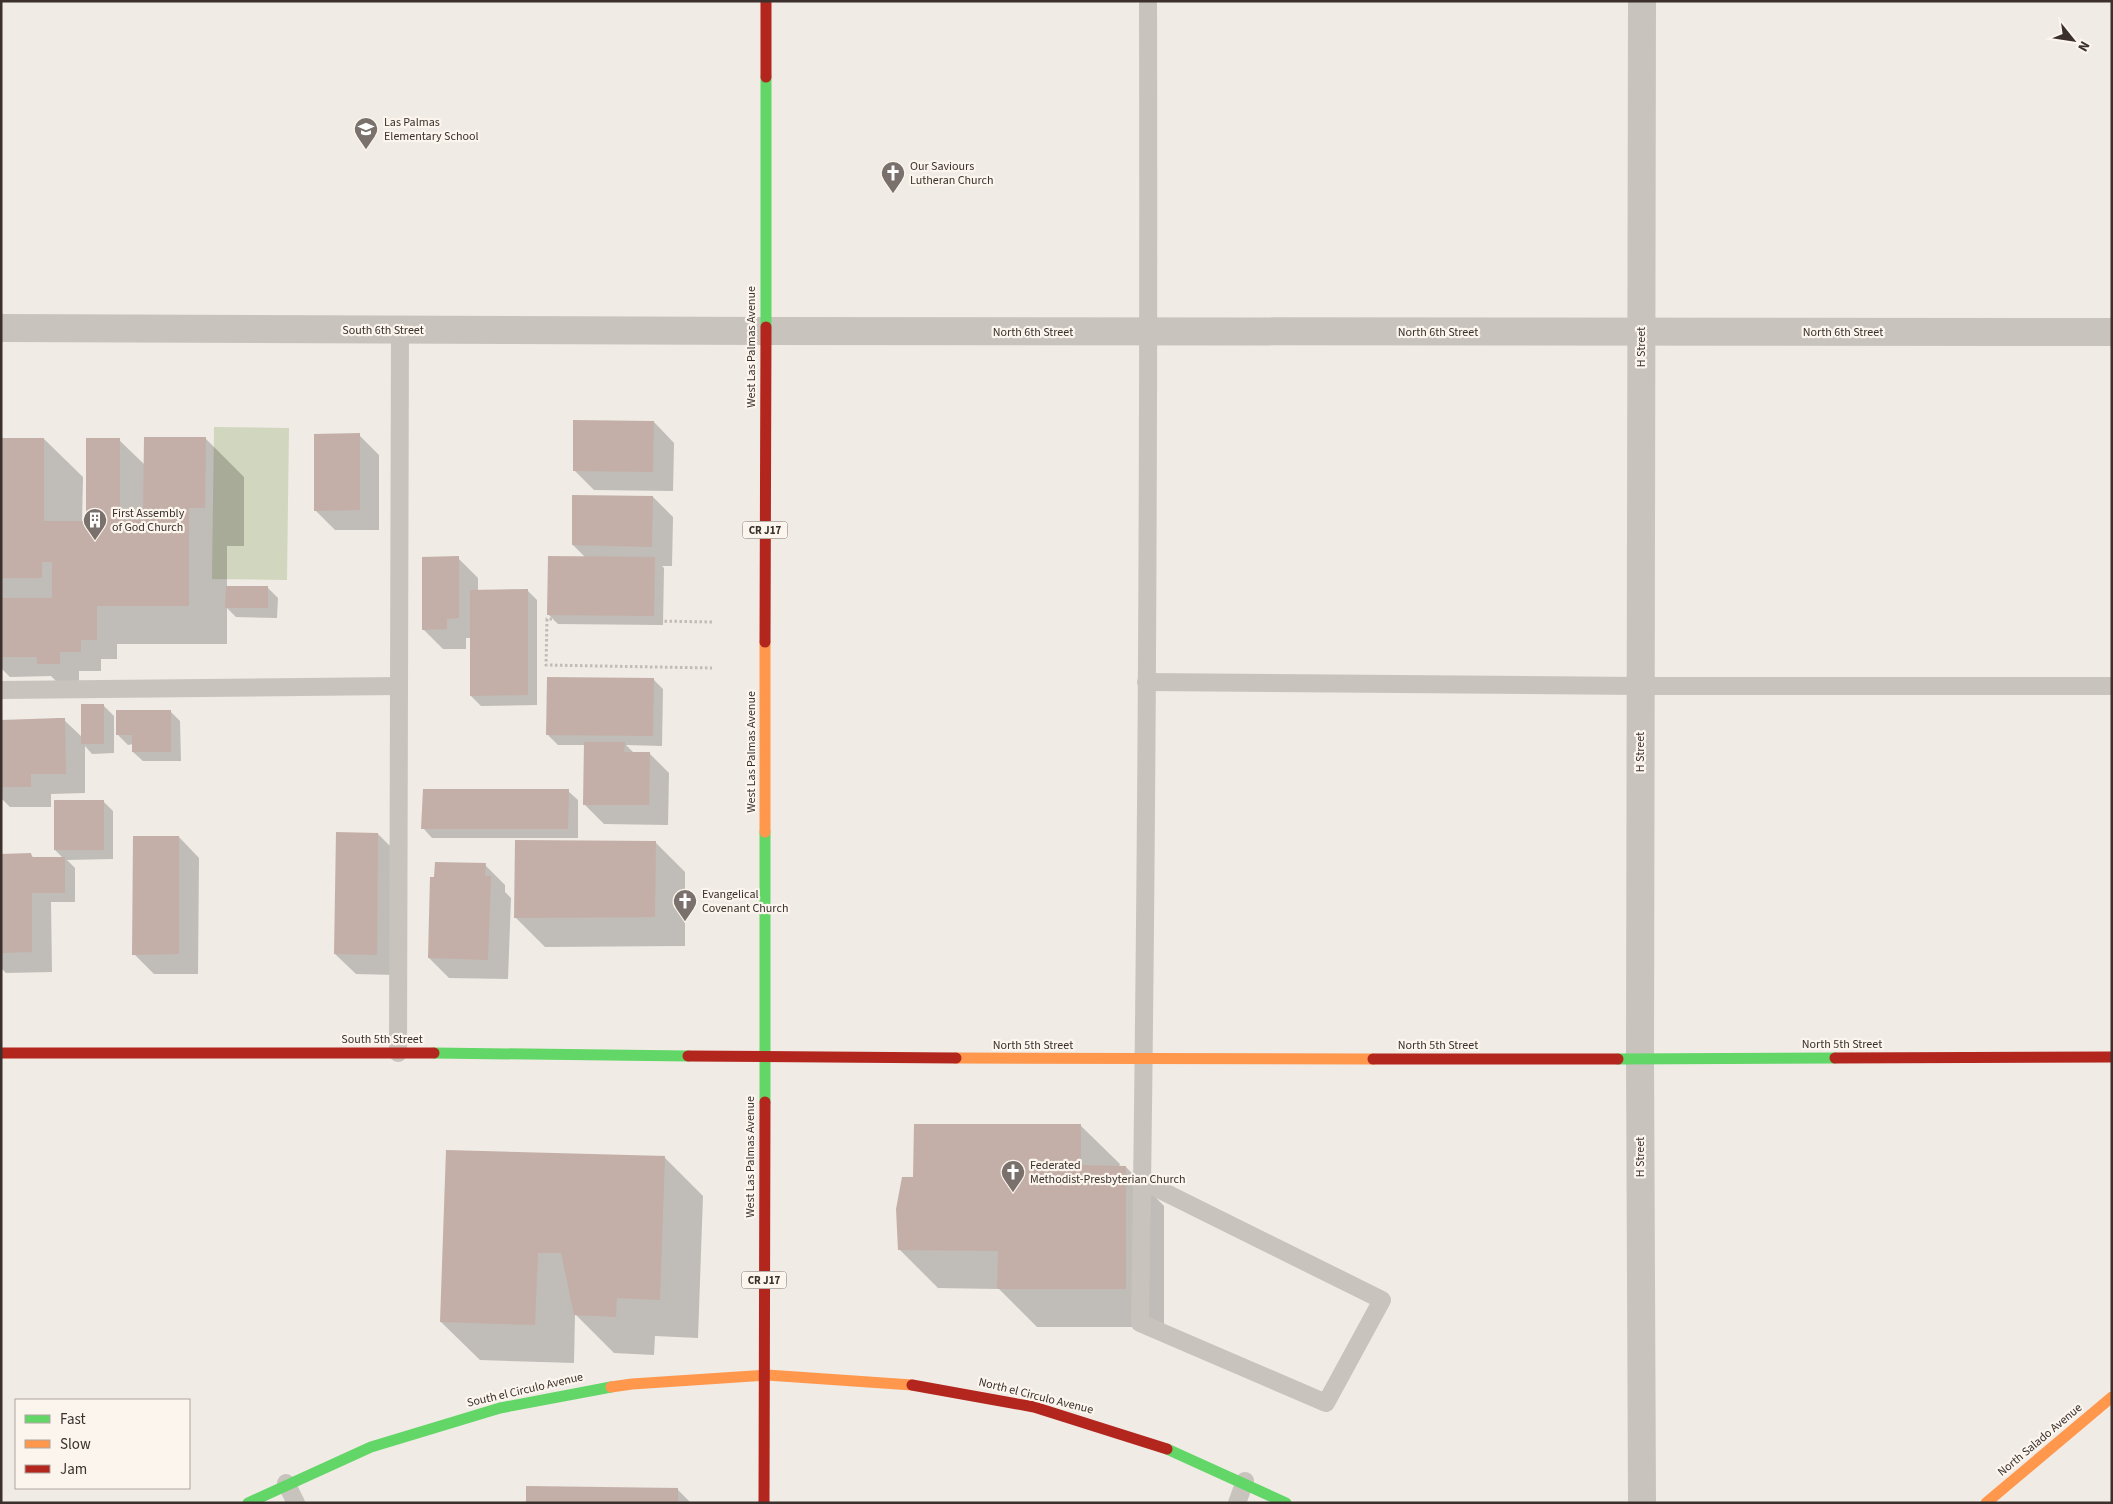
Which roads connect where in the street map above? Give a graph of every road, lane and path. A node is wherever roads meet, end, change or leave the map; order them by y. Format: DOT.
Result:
graph roads {
  1 [pos="766,1"];
  2 [pos="1148,1"];
  3 [pos="1642,1"];
  4 [pos="1,328"];
  5 [pos="400,330"];
  6 [pos="765,331"];
  7 [pos="1149,332"];
  8 [pos="1641,332"];
  9 [pos="2112,332"];
  10 [pos="712,622"];
  11 [pos="712,668"];
  12 [pos="1146,682"];
  13 [pos="399,686"];
  14 [pos="1640,686"];
  15 [pos="2112,686"];
  16 [pos="1,690"];
  17 [pos="1,1053"];
  18 [pos="398,1053"];
  19 [pos="2112,1057"];
  20 [pos="763,1058"];
  21 [pos="1144,1058"];
  22 [pos="1640,1059"];
  23 [pos="1142,1181"];
  24 [pos="764,1374"];
  25 [pos="2112,1397"];
  26 [pos="1245,1481"];
  27 [pos="286,1482"];
  28 [pos="248,1503"];
  29 [pos="296,1503"];
  30 [pos="764,1503"];
  31 [pos="1237,1503"];
  32 [pos="1286,1503"];
  33 [pos="1642,1503"];
  34 [pos="1986,1503"];
  1 -- 6 [label="street, West Las Palmas Avenue / CR J17"];
  2 -- 7 [label="lane"];
  3 -- 8 [label="street, H Street"];
  4 -- 5 [label="street, South 6th Street"];
  5 -- 6 [label="street, South 6th Street"];
  5 -- 13 [label="lane"];
  6 -- 7 [label="street, North 6th Street"];
  6 -- 20 [label="street, West Las Palmas Avenue / CR J17"];
  7 -- 8 [label="street, North 6th Street"];
  7 -- 12 [label="lane"];
  8 -- 9 [label="street, North 6th Street"];
  8 -- 14 [label="street, H Street"];
  10 -- 11 [label="path"];
  12 -- 14 [label="lane"];
  12 -- 21 [label="lane"];
  13 -- 16 [label="lane"];
  13 -- 18 [label="lane"];
  14 -- 15 [label="lane"];
  14 -- 22 [label="street, H Street"];
  17 -- 18 [label="street, South 5th Street"];
  18 -- 20 [label="street, South 5th Street"];
  19 -- 22 [label="street, North 5th Street"];
  20 -- 21 [label="street, North 5th Street"];
  20 -- 24 [label="street, West Las Palmas Avenue / CR J17"];
  21 -- 22 [label="street, North 5th Street"];
  21 -- 23 [label="lane"];
  22 -- 33 [label="street, H Street"];
  23 -- 23 [label="lane"];
  24 -- 26 [label="street, North el Circulo Avenue"];
  24 -- 27 [label="street, South el Circulo Avenue"];
  24 -- 30 [label="street, West Las Palmas Avenue / CR J17"];
  25 -- 34 [label="street, North Salado Avenue"];
  26 -- 31 [label="lane"];
  26 -- 32 [label="street, North el Circulo Avenue"];
  27 -- 28 [label="street, South el Circulo Avenue"];
  27 -- 29 [label="lane"];
}
